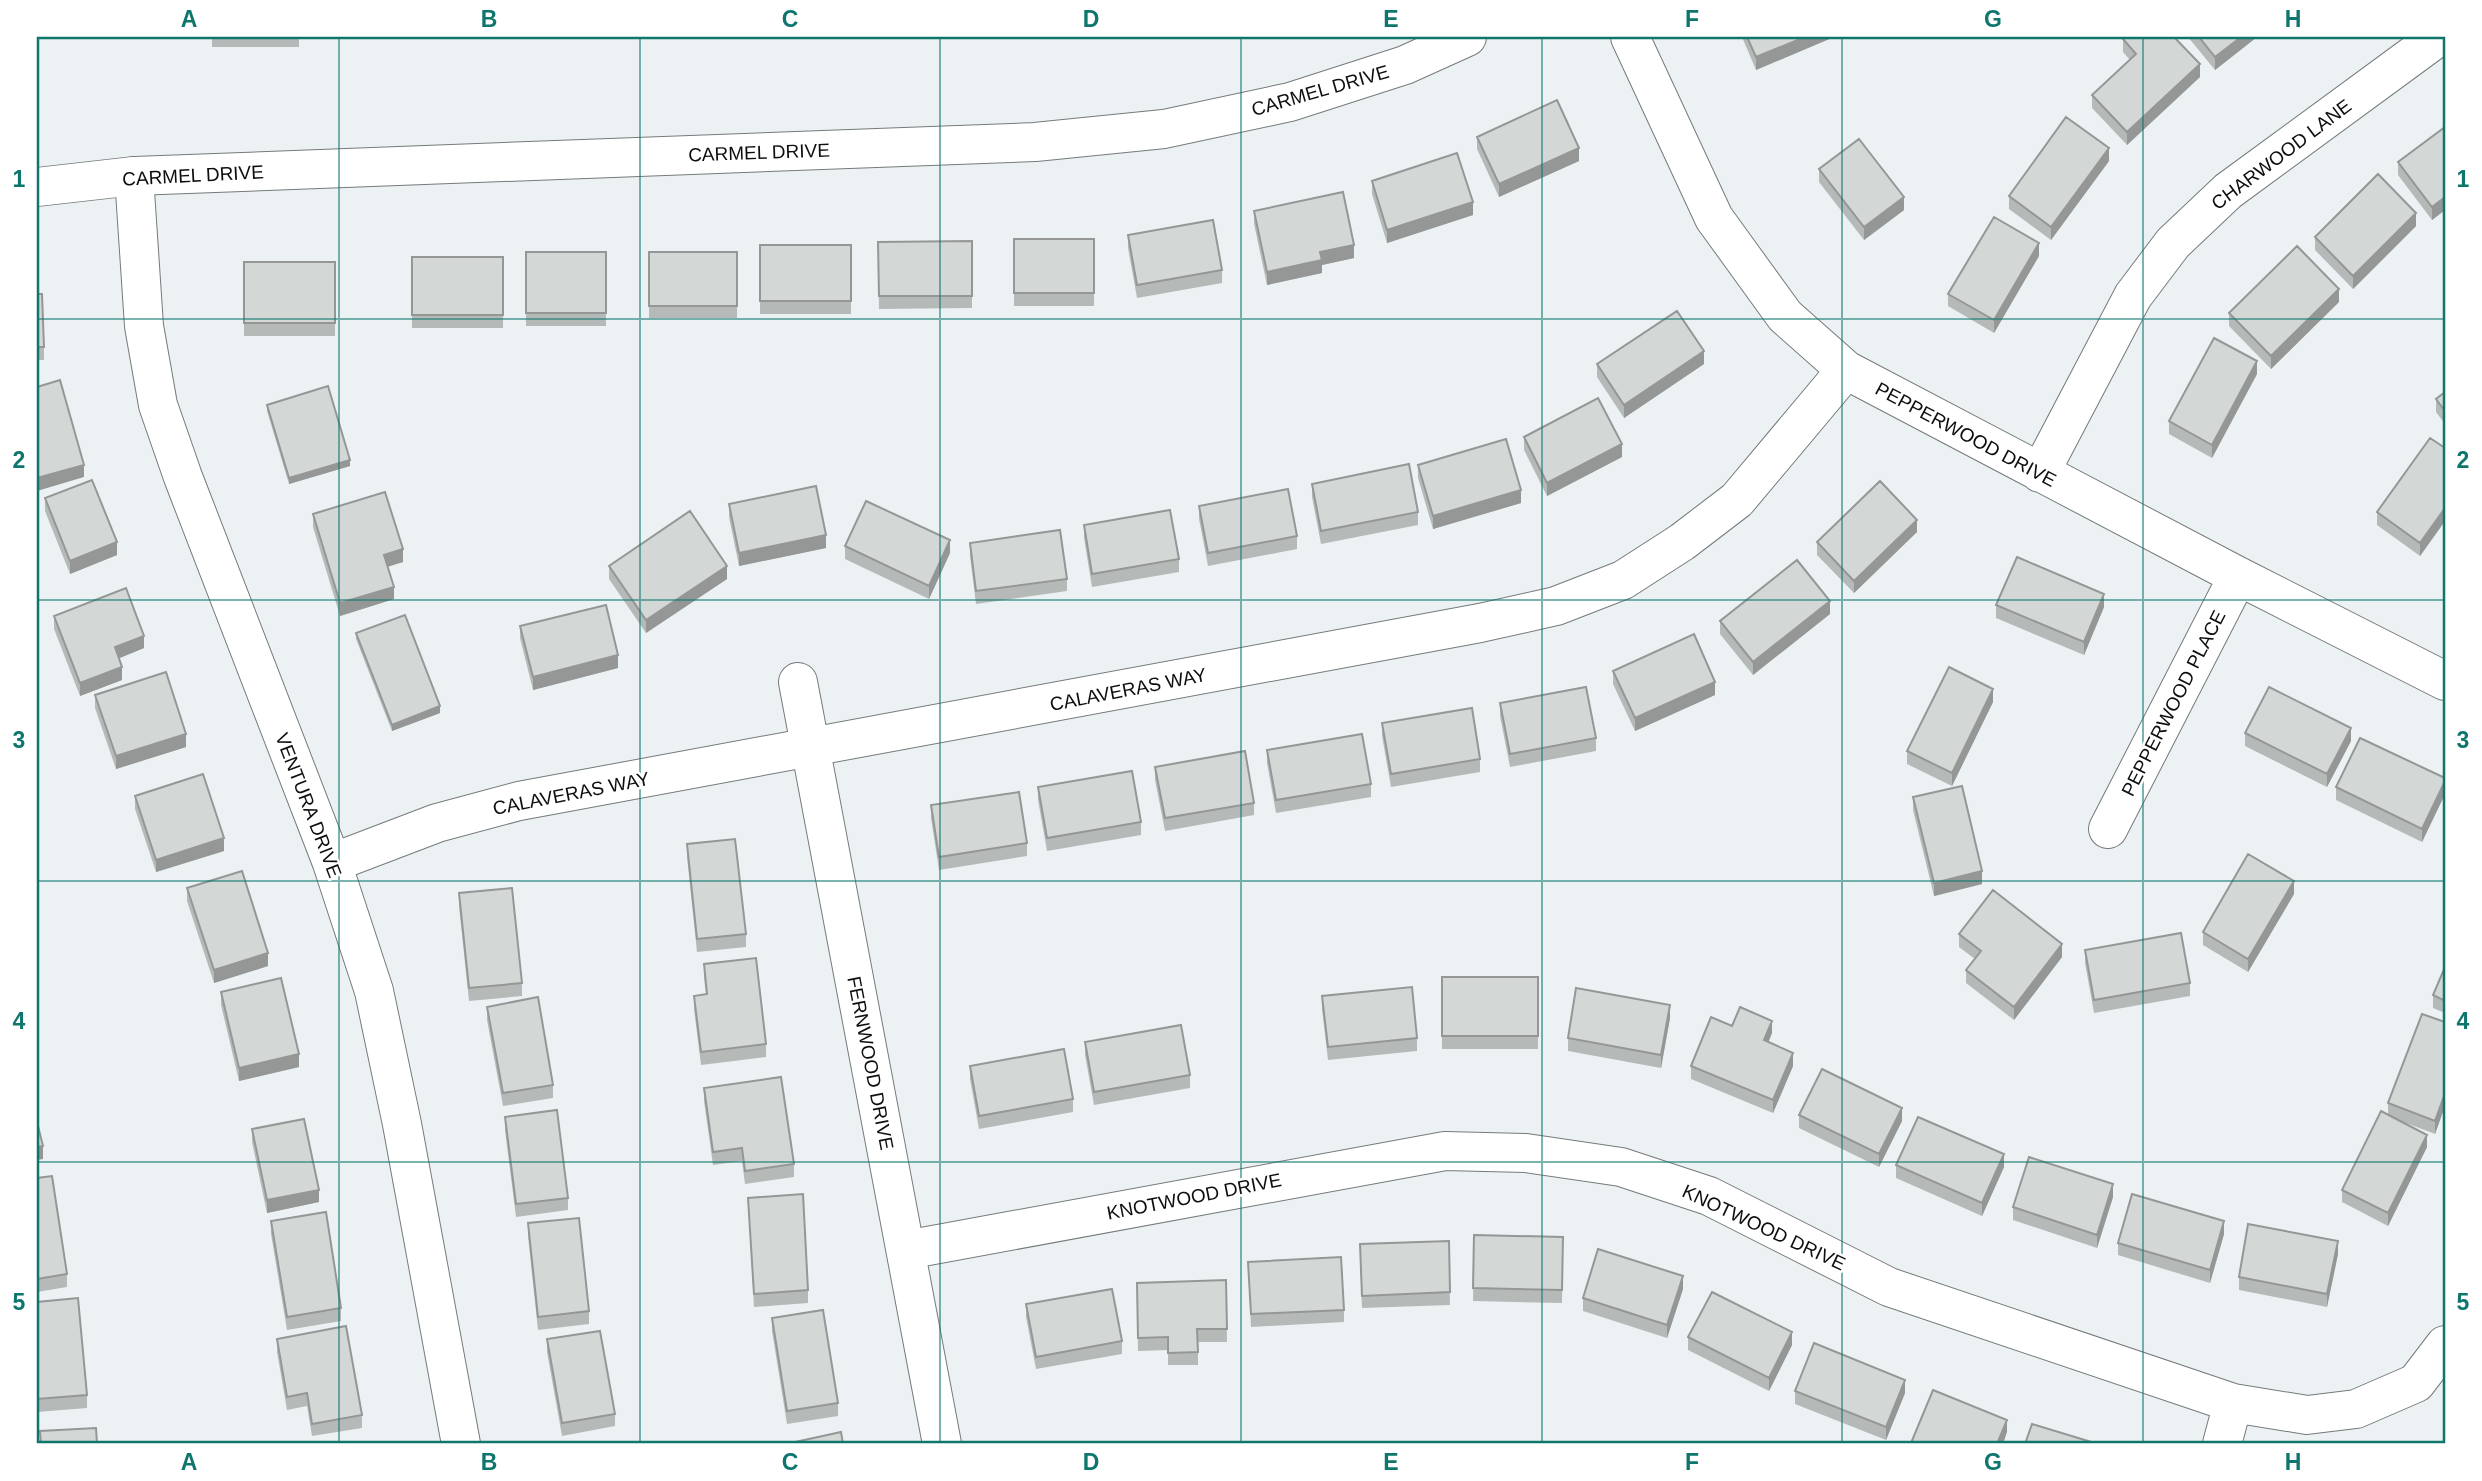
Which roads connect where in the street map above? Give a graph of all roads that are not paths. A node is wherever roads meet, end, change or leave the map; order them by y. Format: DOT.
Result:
graph roads {
  1 [pos="1467,37"];
  2 [pos="1630,37"];
  3 [pos="2438,37"];
  4 [pos="134,176"];
  5 [pos="37,187"];
  6 [pos="1846,370"];
  7 [pos="2039,474"];
  8 [pos="2238,576"];
  9 [pos="2445,681"];
  10 [pos="798,682"];
  11 [pos="812,748"];
  12 [pos="2108,829"];
  13 [pos="332,863"];
  14 [pos="906,1250"];
  15 [pos="2445,1345"];
  16 [pos="2234,1403"];
  17 [pos="461,1444"];
  18 [pos="942,1444"];
  19 [pos="2222,1444"];
  1 -- 4 [label="street, CARMEL DRIVE"];
  2 -- 6 [label="street, PEPPERWOOD DRIVE"];
  3 -- 7 [label="street, CHARWOOD LANE"];
  4 -- 5 [label="street, CARMEL DRIVE"];
  4 -- 13 [label="street, VENTURA DRIVE"];
  6 -- 7 [label="street, PEPPERWOOD DRIVE"];
  6 -- 11 [label="street, CALAVERAS WAY"];
  7 -- 8 [label="street, PEPPERWOOD DRIVE"];
  8 -- 9 [label="street, PEPPERWOOD DRIVE"];
  8 -- 12 [label="street, PEPPERWOOD PLACE"];
  10 -- 11 [label="street, FERNWOOD DRIVE"];
  11 -- 13 [label="street, CALAVERAS WAY"];
  11 -- 14 [label="street, FERNWOOD DRIVE"];
  13 -- 17 [label="street, VENTURA DRIVE"];
  14 -- 16 [label="street, KNOTWOOD DRIVE"];
  14 -- 18 [label="street, FERNWOOD DRIVE"];
  15 -- 16 [label="street"];
  16 -- 19 [label="street"];
}
